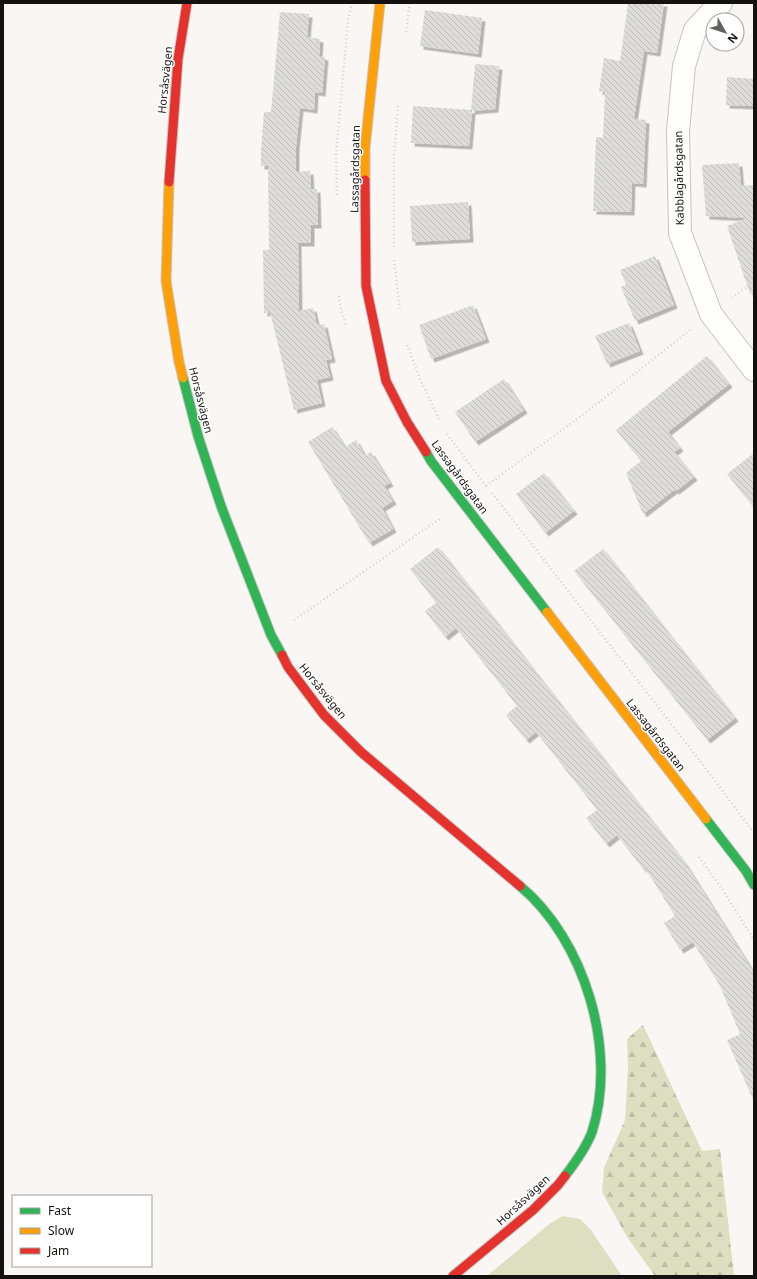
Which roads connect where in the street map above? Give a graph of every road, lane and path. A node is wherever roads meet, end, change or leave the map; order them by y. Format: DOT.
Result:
graph roads {
  1 [pos="188,3"];
  2 [pos="380,3"];
  3 [pos="410,3"];
  4 [pos="722,3"];
  5 [pos="405,38"];
  6 [pos="398,104"];
  7 [pos="754,282"];
  8 [pos="710,314"];
  9 [pos="401,316"];
  10 [pos="405,338"];
  11 [pos="754,370"];
  12 [pos="442,426"];
  13 [pos="446,432"];
  14 [pos="486,486"];
  15 [pos="491,492"];
  16 [pos="463,503"];
  17 [pos="271,635"];
  18 [pos="754,830"];
  19 [pos="751,874"];
  20 [pos="453,1276"];
  1 -- 17 [label="street, Horsåsvägen"];
  2 -- 16 [label="street, Lassagårdsgatan"];
  3 -- 5 [label="path"];
  4 -- 8 [label="street, Kabblagårdsgatan"];
  6 -- 9 [label="path"];
  7 -- 8 [label="path"];
  8 -- 11 [label="street, Kabblagårdsgatan"];
  8 -- 14 [label="path"];
  10 -- 12 [label="path"];
  13 -- 14 [label="path"];
  14 -- 16 [label="path"];
  15 -- 18 [label="path"];
  16 -- 17 [label="path"];
  16 -- 19 [label="street, Lassagårdsgatan"];
  17 -- 20 [label="street, Horsåsvägen"];
}
